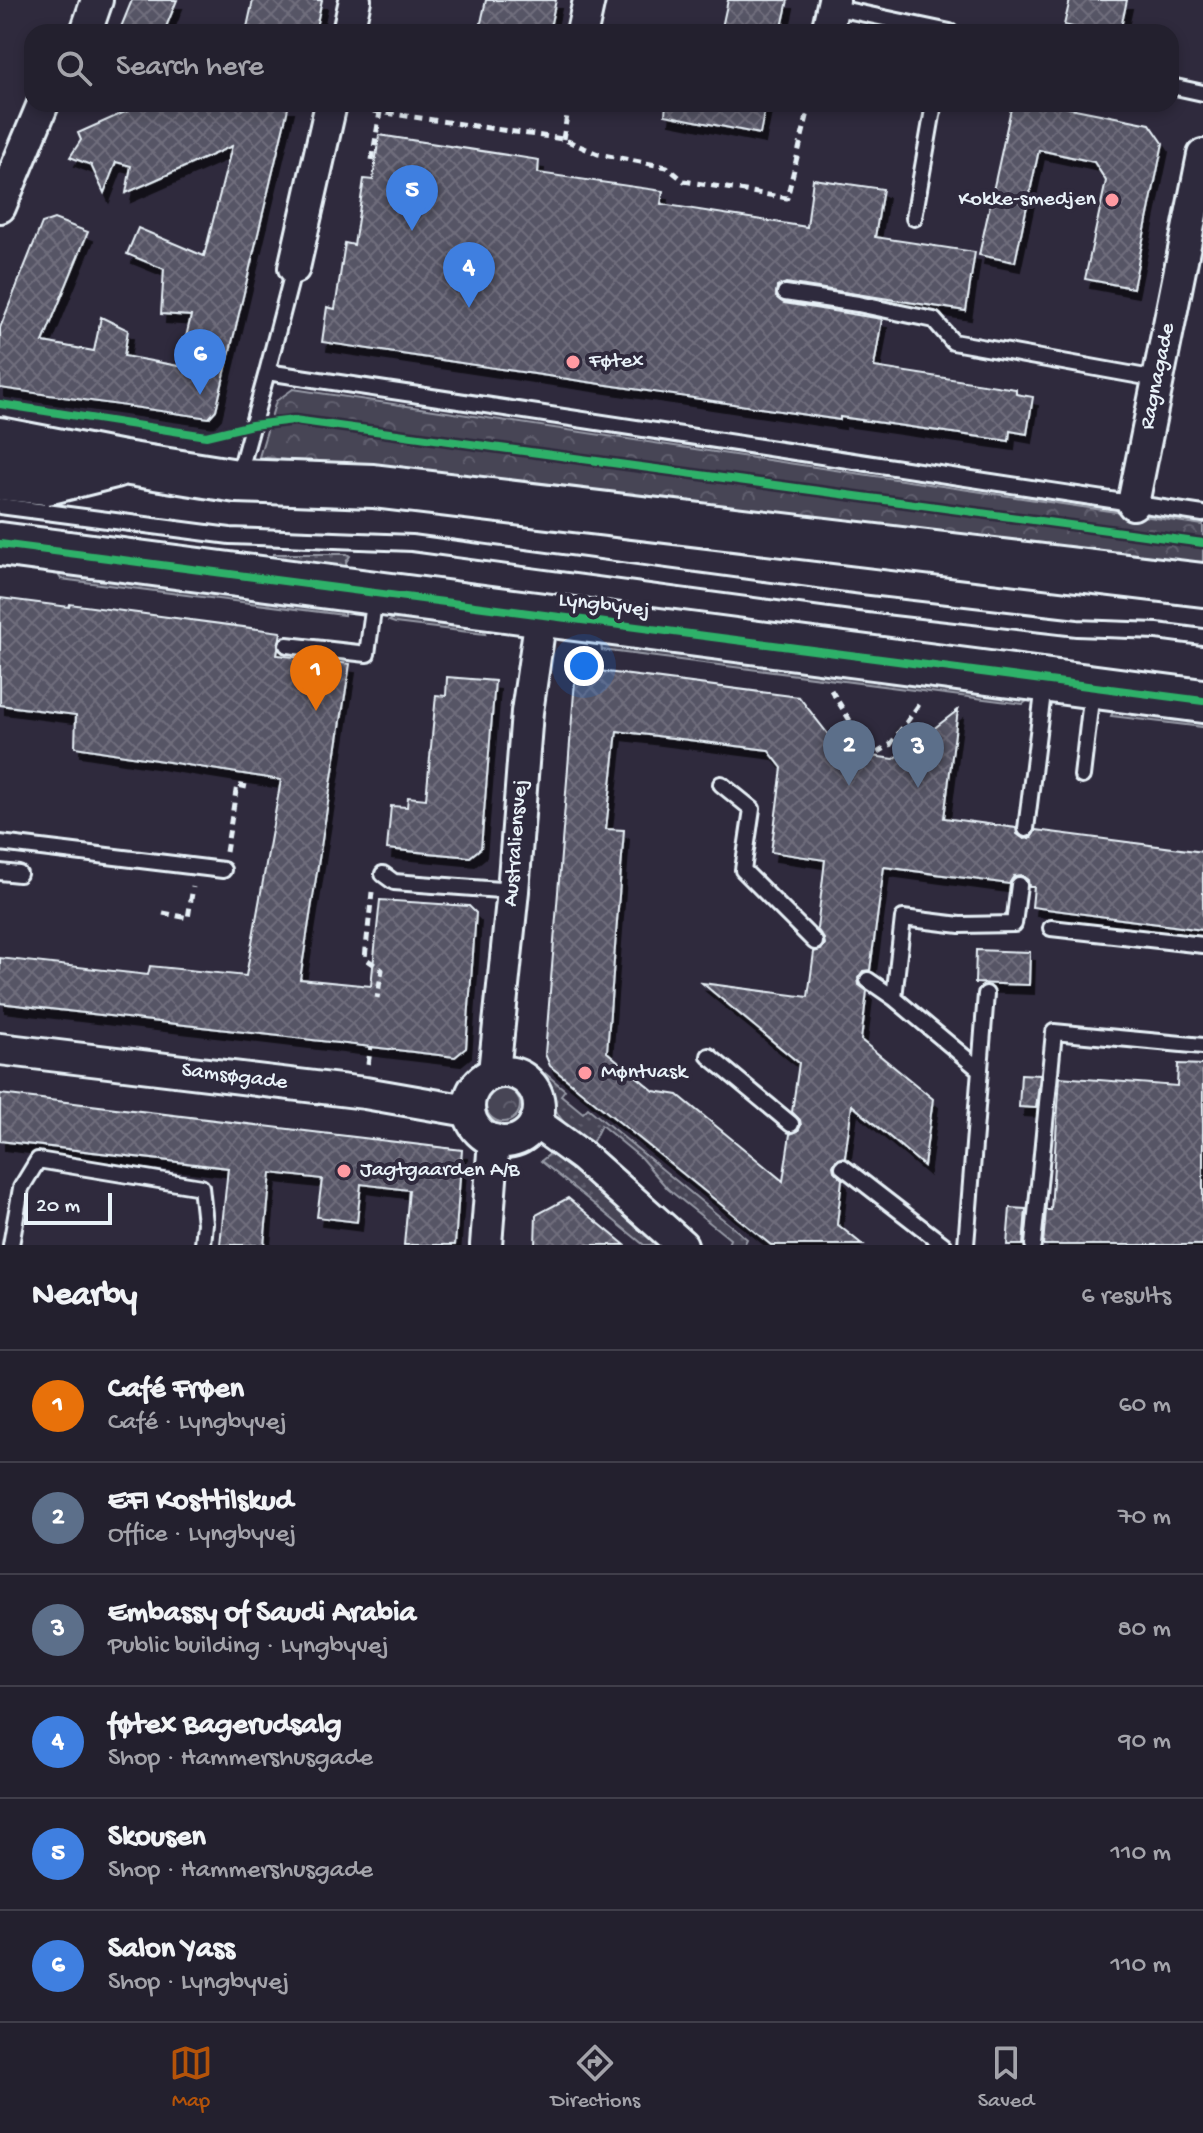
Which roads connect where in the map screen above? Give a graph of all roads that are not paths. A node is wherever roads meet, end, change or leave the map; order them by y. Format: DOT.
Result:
graph roads {
  1 [pos="97,0"];
  2 [pos="355,0"];
  3 [pos="589,0"];
  4 [pos="831,13"];
  5 [pos="89,24"];
  6 [pos="350,24"];
  7 [pos="584,24"];
  8 [pos="900,24"];
  9 [pos="1179,88"];
  10 [pos="1203,93"];
  11 [pos="40,112"];
  12 [pos="329,112"];
  13 [pos="933,112"];
  14 [pos="1203,155"];
  15 [pos="0,207"];
  16 [pos="914,218"];
  17 [pos="294,268"];
  18 [pos="785,293"];
  19 [pos="267,372"];
  20 [pos="1157,379"];
  21 [pos="0,439"];
  22 [pos="124,463"];
  23 [pos="0,478"];
  24 [pos="237,481"];
  25 [pos="1133,504"];
  26 [pos="0,506"];
  27 [pos="1203,514"];
  28 [pos="0,544"];
  29 [pos="1203,585"];
  30 [pos="376,593"];
  31 [pos="539,633"];
  32 [pos="1203,637"];
  33 [pos="287,645"];
  34 [pos="1045,681"];
  35 [pos="1093,687"];
  36 [pos="1203,701"];
  37 [pos="1082,776"];
  38 [pos="721,784"];
  39 [pos="1026,829"];
  40 [pos="0,843"];
  41 [pos="223,870"];
  42 [pos="0,872"];
  43 [pos="19,874"];
  44 [pos="383,874"];
  45 [pos="1019,885"];
  46 [pos="513,891"];
  47 [pos="1051,928"];
  48 [pos="815,942"];
  49 [pos="1203,945"];
  50 [pos="868,980"];
  51 [pos="986,994"];
  52 [pos="894,998"];
  53 [pos="1203,1046"];
  54 [pos="0,1049"];
  55 [pos="709,1056"];
  56 [pos="980,1070"];
  57 [pos="494,1072"];
  58 [pos="468,1111"];
  59 [pos="535,1122"];
  60 [pos="791,1124"];
  61 [pos="494,1140"];
  62 [pos="843,1167"];
  63 [pos="11,1245"];
  64 [pos="203,1245"];
  65 [pos="486,1245"];
  66 [pos="682,1245"];
  67 [pos="944,1245"];
  68 [pos="966,1245"];
  69 [pos="1033,1245"];
  1 -- 5 [label="street"];
  2 -- 6 [label="street"];
  3 -- 7 [label="street"];
  4 -- 8 [label="lane"];
  9 -- 10 [label="lane"];
  11 -- 15 [label="street"];
  12 -- 17 [label="street"];
  13 -- 16 [label="lane"];
  14 -- 20 [label="street, Ragnagade"];
  17 -- 19 [label="lane"];
  18 -- 20 [label="lane"];
  19 -- 24 [label="lane"];
  19 -- 25 [label="lane"];
  20 -- 25 [label="street, Ragnagade"];
  21 -- 22 [label="street"];
  22 -- 23 [label="street"];
  22 -- 24 [label="street"];
  24 -- 29 [label="street"];
  25 -- 27 [label="lane"];
  26 -- 32 [label="lane, Lyngbyvej"];
  28 -- 30 [label="street, Lyngbyvej"];
  30 -- 31 [label="street, Lyngbyvej"];
  30 -- 33 [label="lane"];
  31 -- 34 [label="street, Lyngbyvej"];
  31 -- 46 [label="street, Australiensvej"];
  34 -- 35 [label="street, Lyngbyvej"];
  34 -- 39 [label="lane"];
  35 -- 36 [label="street, Lyngbyvej"];
  35 -- 37 [label="lane"];
  38 -- 48 [label="lane"];
  40 -- 41 [label="lane"];
  42 -- 43 [label="lane"];
  44 -- 46 [label="lane"];
  45 -- 52 [label="lane"];
  46 -- 57 [label="street, Australiensvej"];
  47 -- 49 [label="lane"];
  50 -- 52 [label="lane"];
  51 -- 56 [label="lane"];
  52 -- 56 [label="lane"];
  53 -- 69 [label="lane"];
  54 -- 58 [label="street, Samsøgade"];
  55 -- 60 [label="lane"];
  56 -- 68 [label="lane"];
  57 -- 58 [label="street"];
  57 -- 59 [label="street"];
  58 -- 61 [label="street"];
  59 -- 61 [label="street"];
  59 -- 66 [label="street"];
  61 -- 65 [label="street"];
  62 -- 67 [label="lane"];
  63 -- 64 [label="lane"];
}
